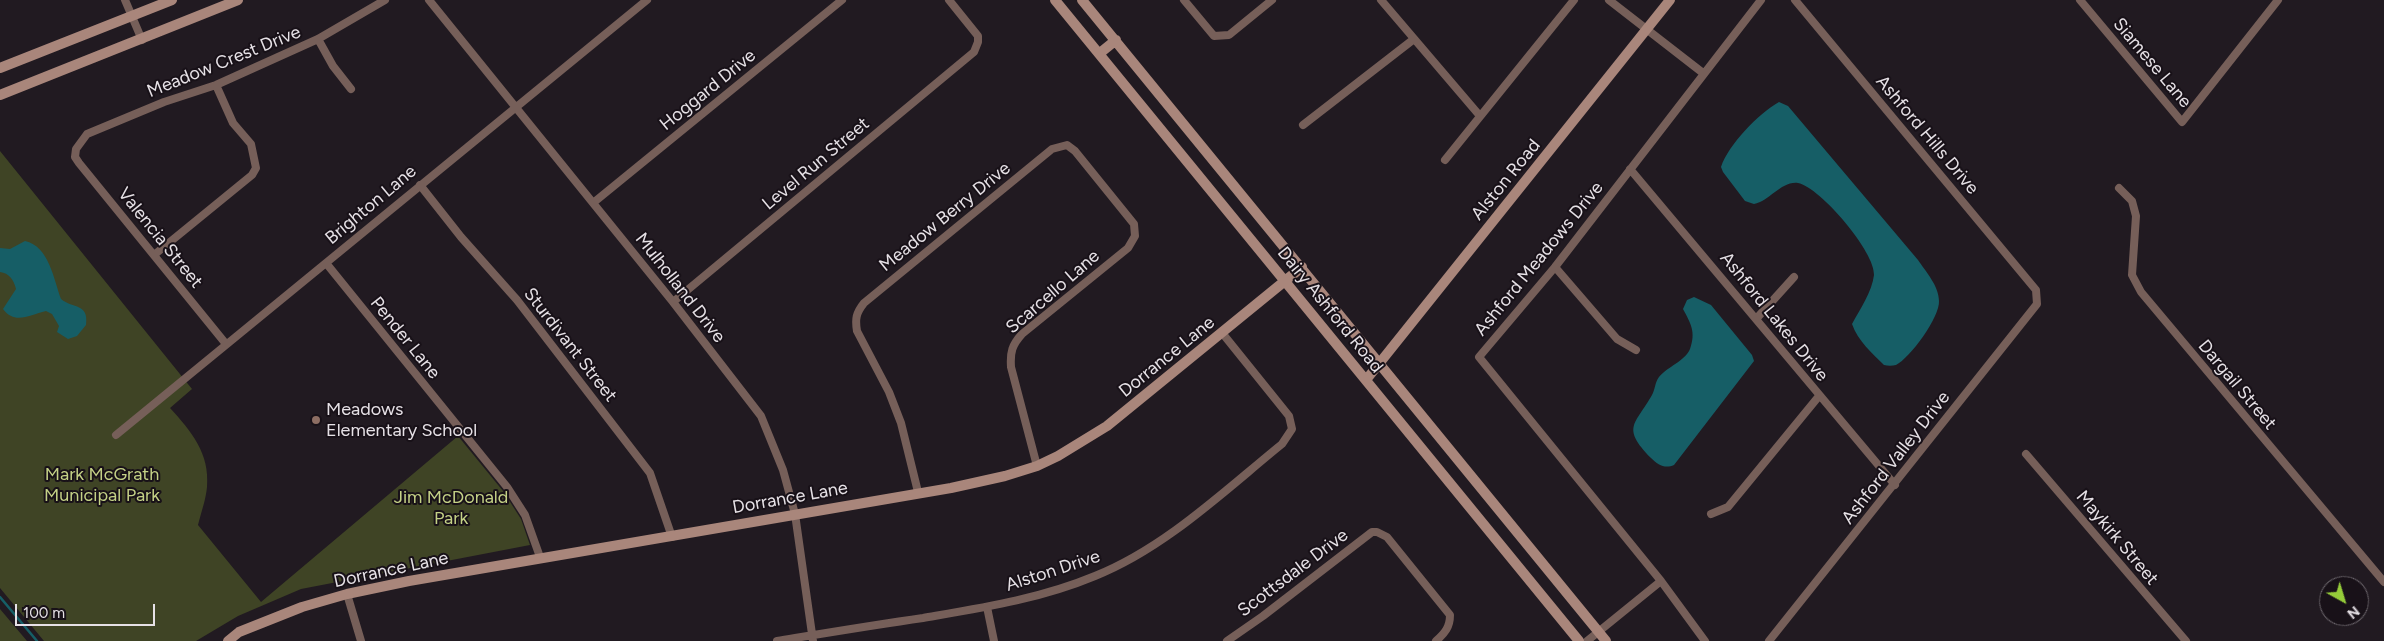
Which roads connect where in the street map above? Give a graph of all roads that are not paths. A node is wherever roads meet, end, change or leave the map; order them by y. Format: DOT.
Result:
graph roads {
  1 [pos="125,0"];
  2 [pos="172,0"];
  3 [pos="238,0"];
  4 [pos="385,0"];
  5 [pos="428,0"];
  6 [pos="647,0"];
  7 [pos="842,0"];
  8 [pos="949,0"];
  9 [pos="1055,0"];
  10 [pos="1082,0"];
  11 [pos="1184,0"];
  12 [pos="1272,0"];
  13 [pos="1381,0"];
  14 [pos="1574,0"];
  15 [pos="1608,0"];
  16 [pos="1670,0"];
  17 [pos="1761,0"];
  18 [pos="1795,0"];
  19 [pos="2080,0"];
  20 [pos="2278,0"];
  21 [pos="132,17"];
  22 [pos="1647,29"];
  23 [pos="318,39"];
  24 [pos="1414,39"];
  25 [pos="142,40"];
  26 [pos="1116,40"];
  27 [pos="1100,53"];
  28 [pos="0,68"];
  29 [pos="1703,73"];
  30 [pos="216,85"];
  31 [pos="351,89"];
  32 [pos="0,95"];
  33 [pos="514,106"];
  34 [pos="1480,116"];
  35 [pos="1303,126"];
  36 [pos="76,149"];
  37 [pos="1445,160"];
  38 [pos="1630,169"];
  39 [pos="420,185"];
  40 [pos="2119,188"];
  41 [pos="593,204"];
  42 [pos="1135,236"];
  43 [pos="154,255"];
  44 [pos="326,263"];
  45 [pos="1302,267"];
  46 [pos="1555,267"];
  47 [pos="1794,277"];
  48 [pos="1286,282"];
  49 [pos="2036,290"];
  50 [pos="673,302"];
  51 [pos="1756,318"];
  52 [pos="1223,334"];
  53 [pos="226,344"];
  54 [pos="1636,350"];
  55 [pos="1381,364"];
  56 [pos="1366,380"];
  57 [pos="1819,396"];
  58 [pos="116,435"];
  59 [pos="2026,454"];
  60 [pos="1037,466"];
  61 [pos="1895,485"];
  62 [pos="918,492"];
  63 [pos="795,514"];
  64 [pos="1711,514"];
  65 [pos="672,537"];
  66 [pos="540,557"];
  67 [pos="1661,581"];
  68 [pos="2384,582"];
  69 [pos="346,594"];
  70 [pos="987,607"];
  71 [pos="1598,632"];
  72 [pos="813,638"];
  73 [pos="228,641"];
  74 [pos="361,641"];
  75 [pos="777,641"];
  76 [pos="994,641"];
  77 [pos="1227,641"];
  78 [pos="1436,641"];
  79 [pos="1579,641"];
  80 [pos="1587,641"];
  81 [pos="1606,641"];
  82 [pos="1705,641"];
  83 [pos="1769,641"];
  84 [pos="2186,641"];
  1 -- 21 [label="street"];
  2 -- 21 [label="main road"];
  3 -- 25 [label="main road"];
  4 -- 23 [label="street, Meadow Crest Drive"];
  5 -- 33 [label="street, Mulholland Drive"];
  6 -- 33 [label="street, Brighton Lane"];
  7 -- 41 [label="street, Hoggard Drive"];
  8 -- 50 [label="street, Level Run Street"];
  9 -- 27 [label="main road, Dairy Ashford Road"];
  10 -- 26 [label="main road, Dairy Ashford Road"];
  11 -- 12 [label="street"];
  13 -- 24 [label="street"];
  14 -- 34 [label="street"];
  15 -- 22 [label="street"];
  16 -- 22 [label="main road, Alston Road"];
  17 -- 29 [label="street, Ashford Meadows Drive"];
  18 -- 49 [label="street, Ashford Hills Drive"];
  19 -- 20 [label="street, Siamese Lane"];
  21 -- 25 [label="street"];
  21 -- 28 [label="main road"];
  22 -- 29 [label="street"];
  22 -- 55 [label="main road, Alston Road"];
  23 -- 30 [label="street, Meadow Crest Drive"];
  23 -- 31 [label="street"];
  24 -- 34 [label="street"];
  24 -- 35 [label="street"];
  25 -- 32 [label="main road"];
  26 -- 27 [label="main road"];
  26 -- 45 [label="main road, Dairy Ashford Road"];
  27 -- 48 [label="main road, Dairy Ashford Road"];
  29 -- 38 [label="street, Ashford Meadows Drive"];
  30 -- 36 [label="street, Meadow Crest Drive"];
  30 -- 43 [label="street"];
  33 -- 39 [label="street, Brighton Lane"];
  33 -- 41 [label="street, Mulholland Drive"];
  34 -- 37 [label="street"];
  36 -- 43 [label="street, Valencia Street"];
  38 -- 46 [label="street, Ashford Meadows Drive"];
  38 -- 51 [label="street, Ashford Lakes Drive"];
  39 -- 44 [label="street, Brighton Lane"];
  39 -- 65 [label="street, Sturdivant Street"];
  40 -- 68 [label="street, Dargail Street"];
  41 -- 50 [label="street, Mulholland Drive"];
  42 -- 60 [label="street, Scarcello Lane"];
  42 -- 62 [label="street, Meadow Berry Drive"];
  43 -- 53 [label="street, Valencia Street"];
  44 -- 53 [label="street, Brighton Lane"];
  44 -- 66 [label="street, Pender Lane"];
  45 -- 48 [label="main road, Dorrance Lane"];
  45 -- 55 [label="main road, Dairy Ashford Road"];
  46 -- 54 [label="street"];
  46 -- 67 [label="street, Ashford Meadows Drive"];
  47 -- 51 [label="street"];
  48 -- 52 [label="main road, Dorrance Lane"];
  48 -- 56 [label="main road, Dairy Ashford Road"];
  49 -- 61 [label="street, Ashford Valley Drive"];
  50 -- 63 [label="street, Mulholland Drive"];
  51 -- 57 [label="street, Ashford Lakes Drive"];
  52 -- 60 [label="main road, Dorrance Lane"];
  52 -- 70 [label="street, Alston Drive"];
  53 -- 58 [label="street, Brighton Lane"];
  55 -- 56 [label="main road, Alston Road"];
  55 -- 71 [label="main road, Dairy Ashford Road"];
  56 -- 79 [label="main road, Dairy Ashford Road"];
  57 -- 61 [label="street, Ashford Lakes Drive"];
  57 -- 64 [label="street"];
  59 -- 84 [label="street, Maykirk Street"];
  60 -- 62 [label="main road, Dorrance Lane"];
  61 -- 83 [label="street, Ashford Valley Drive"];
  62 -- 63 [label="main road, Dorrance Lane"];
  63 -- 65 [label="main road, Dorrance Lane"];
  63 -- 72 [label="street, Mulholland Drive"];
  65 -- 66 [label="main road, Dorrance Lane"];
  66 -- 69 [label="main road, Dorrance Lane"];
  67 -- 71 [label="street"];
  67 -- 82 [label="street"];
  69 -- 73 [label="main road, Dorrance Lane"];
  69 -- 74 [label="street"];
  70 -- 72 [label="street, Alston Drive"];
  70 -- 76 [label="street"];
  71 -- 80 [label="street"];
  71 -- 81 [label="main road, Dairy Ashford Road"];
  72 -- 75 [label="street, Alston Drive"];
  77 -- 78 [label="street, Scottsdale Drive"];
}
